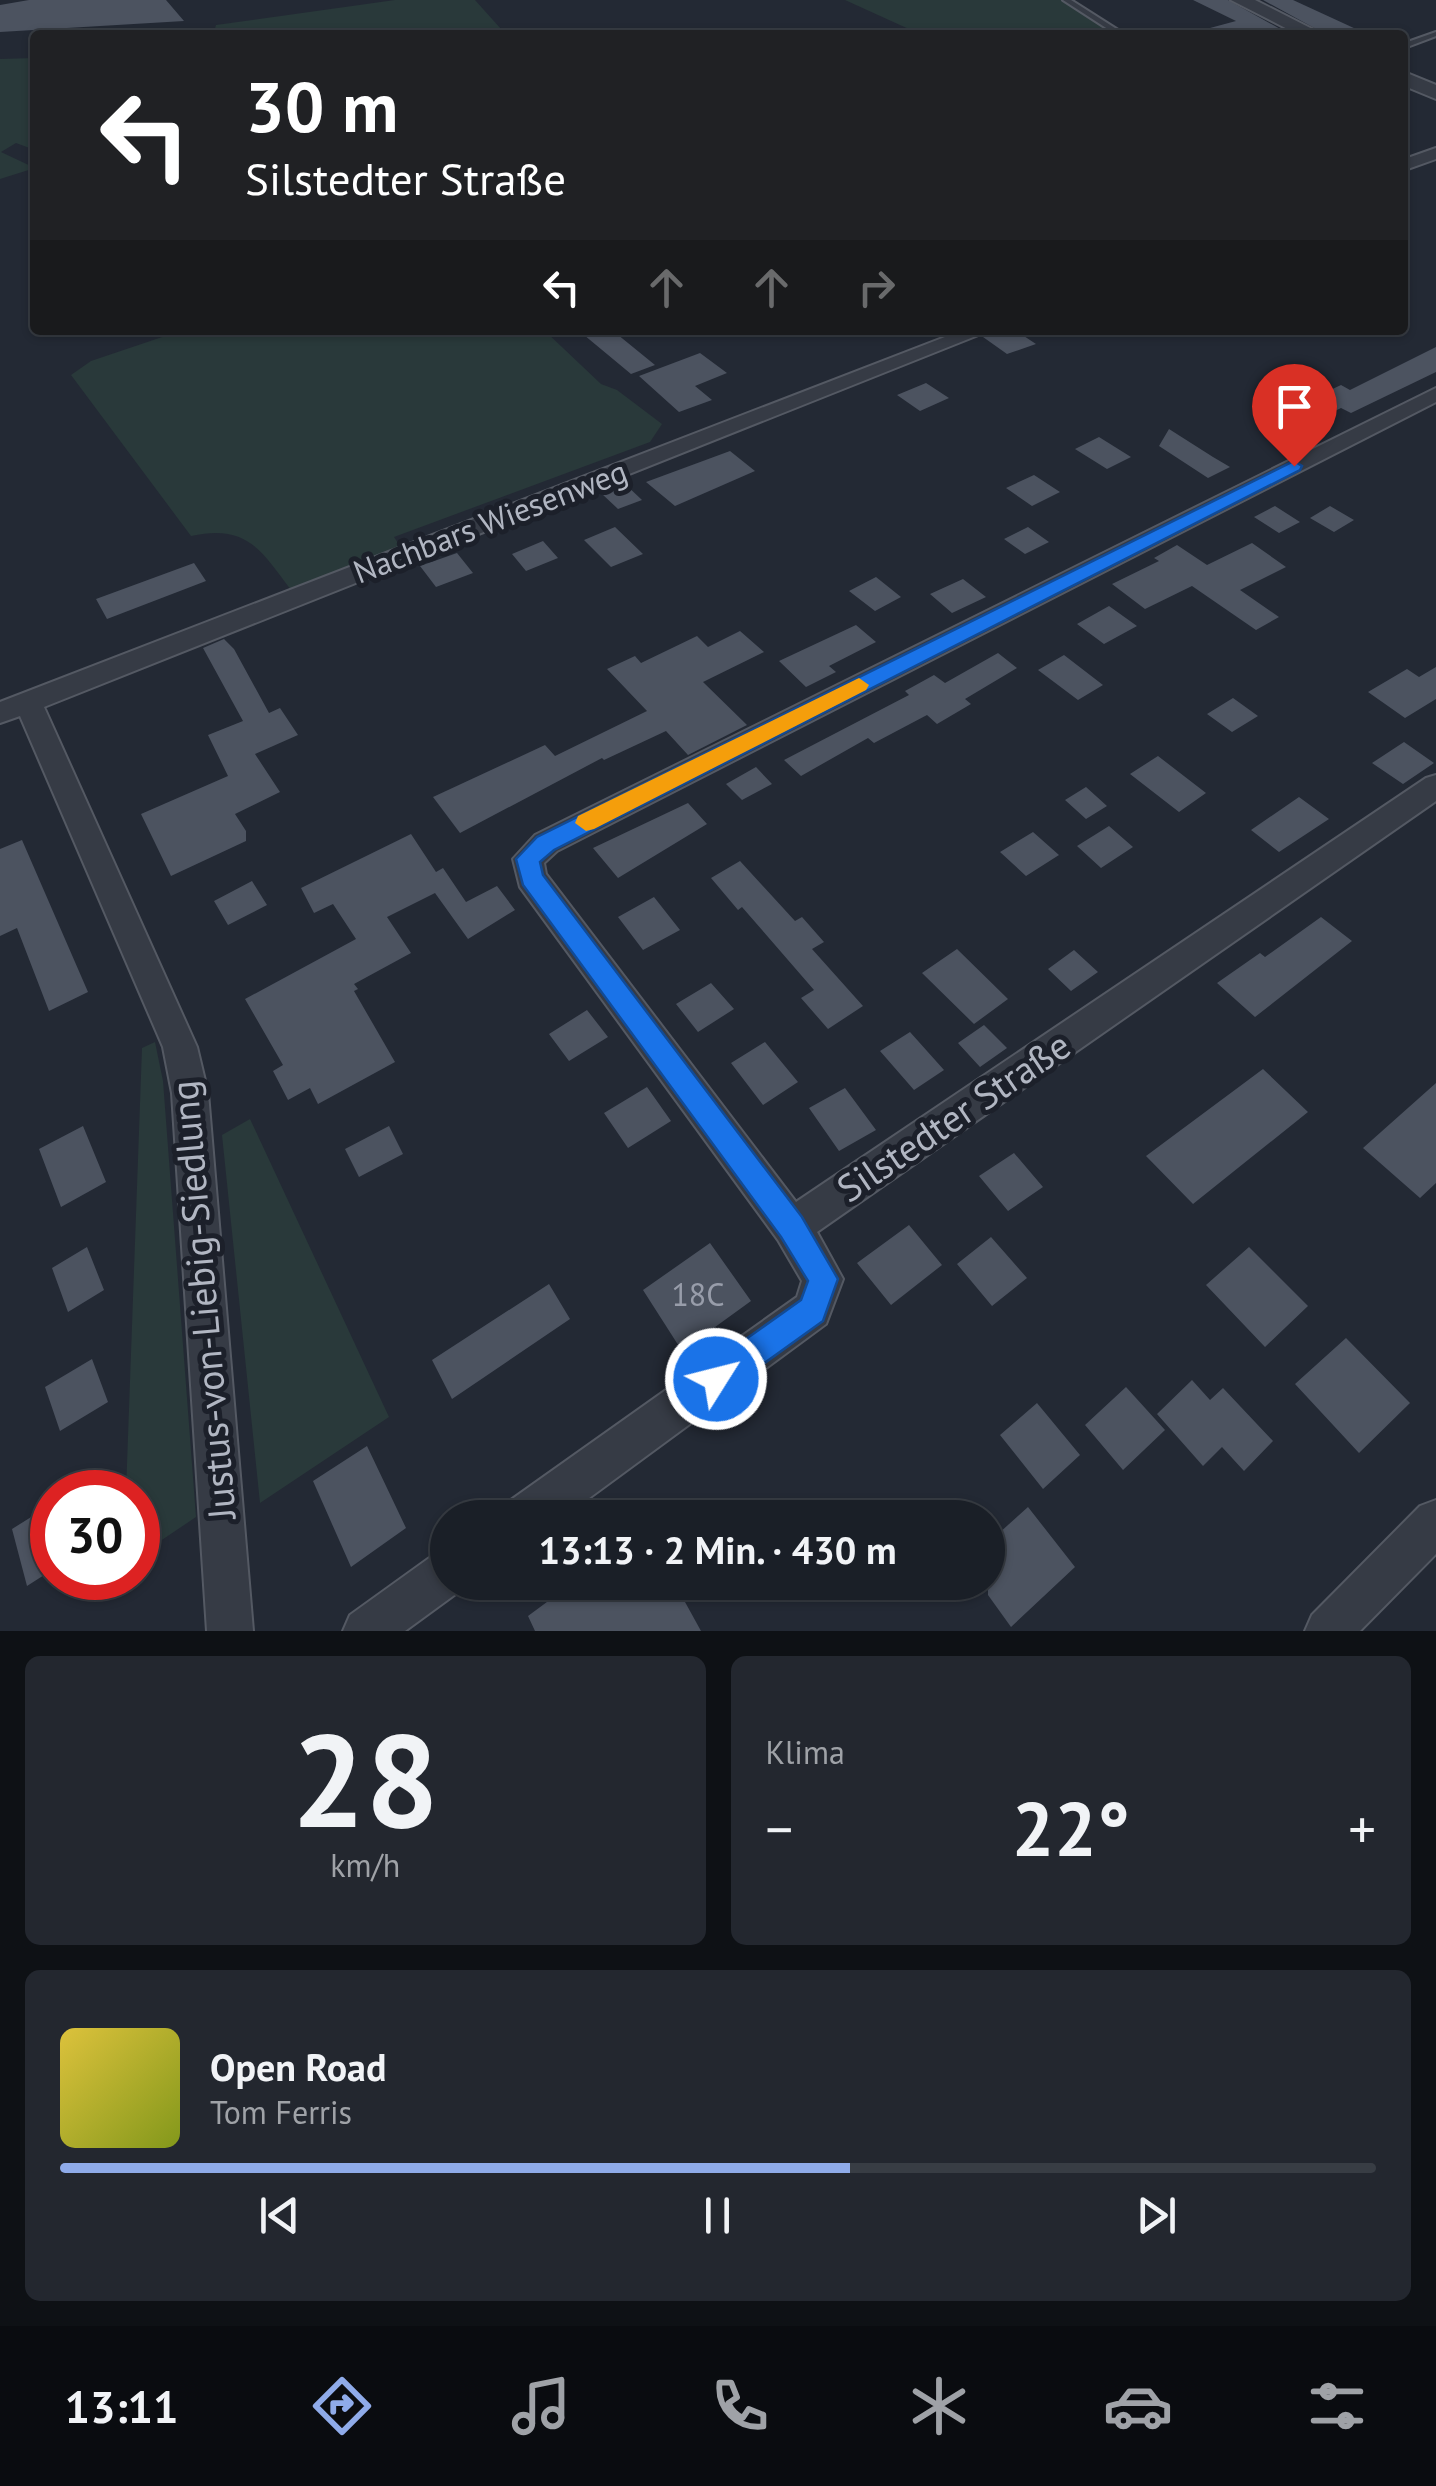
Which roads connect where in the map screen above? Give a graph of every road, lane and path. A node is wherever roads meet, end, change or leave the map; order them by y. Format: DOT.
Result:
graph roads {
  1 [pos="1066,0"];
  2 [pos="1240,0"];
  3 [pos="1114,30"];
  4 [pos="1303,30"];
  5 [pos="1436,34"];
  6 [pos="1408,46"];
  7 [pos="1408,80"];
  8 [pos="1436,93"];
  9 [pos="1436,153"];
  10 [pos="1408,164"];
  11 [pos="968,335"];
  12 [pos="1436,394"];
  13 [pos="14,707"];
  14 [pos="1436,786"];
  15 [pos="792,1227"];
  16 [pos="549,1500"];
  17 [pos="1436,1522"];
  18 [pos="430,1585"];
  19 [pos="230,1631"];
  20 [pos="366,1631"];
  21 [pos="1328,1631"];
  1 -- 3 [label="lane"];
  2 -- 4 [label="street"];
  5 -- 6 [label="lane"];
  7 -- 8 [label="street"];
  9 -- 10 [label="street"];
  11 -- 13 [label="street, Nachbars Wiesenweg"];
  12 -- 15 [label="street"];
  13 -- 19 [label="street, Justus-von-Liebig-Siedlung"];
  14 -- 15 [label="street, Silstedter Straße"];
  15 -- 16 [label="street"];
  17 -- 21 [label="street"];
  18 -- 20 [label="street"];
}
